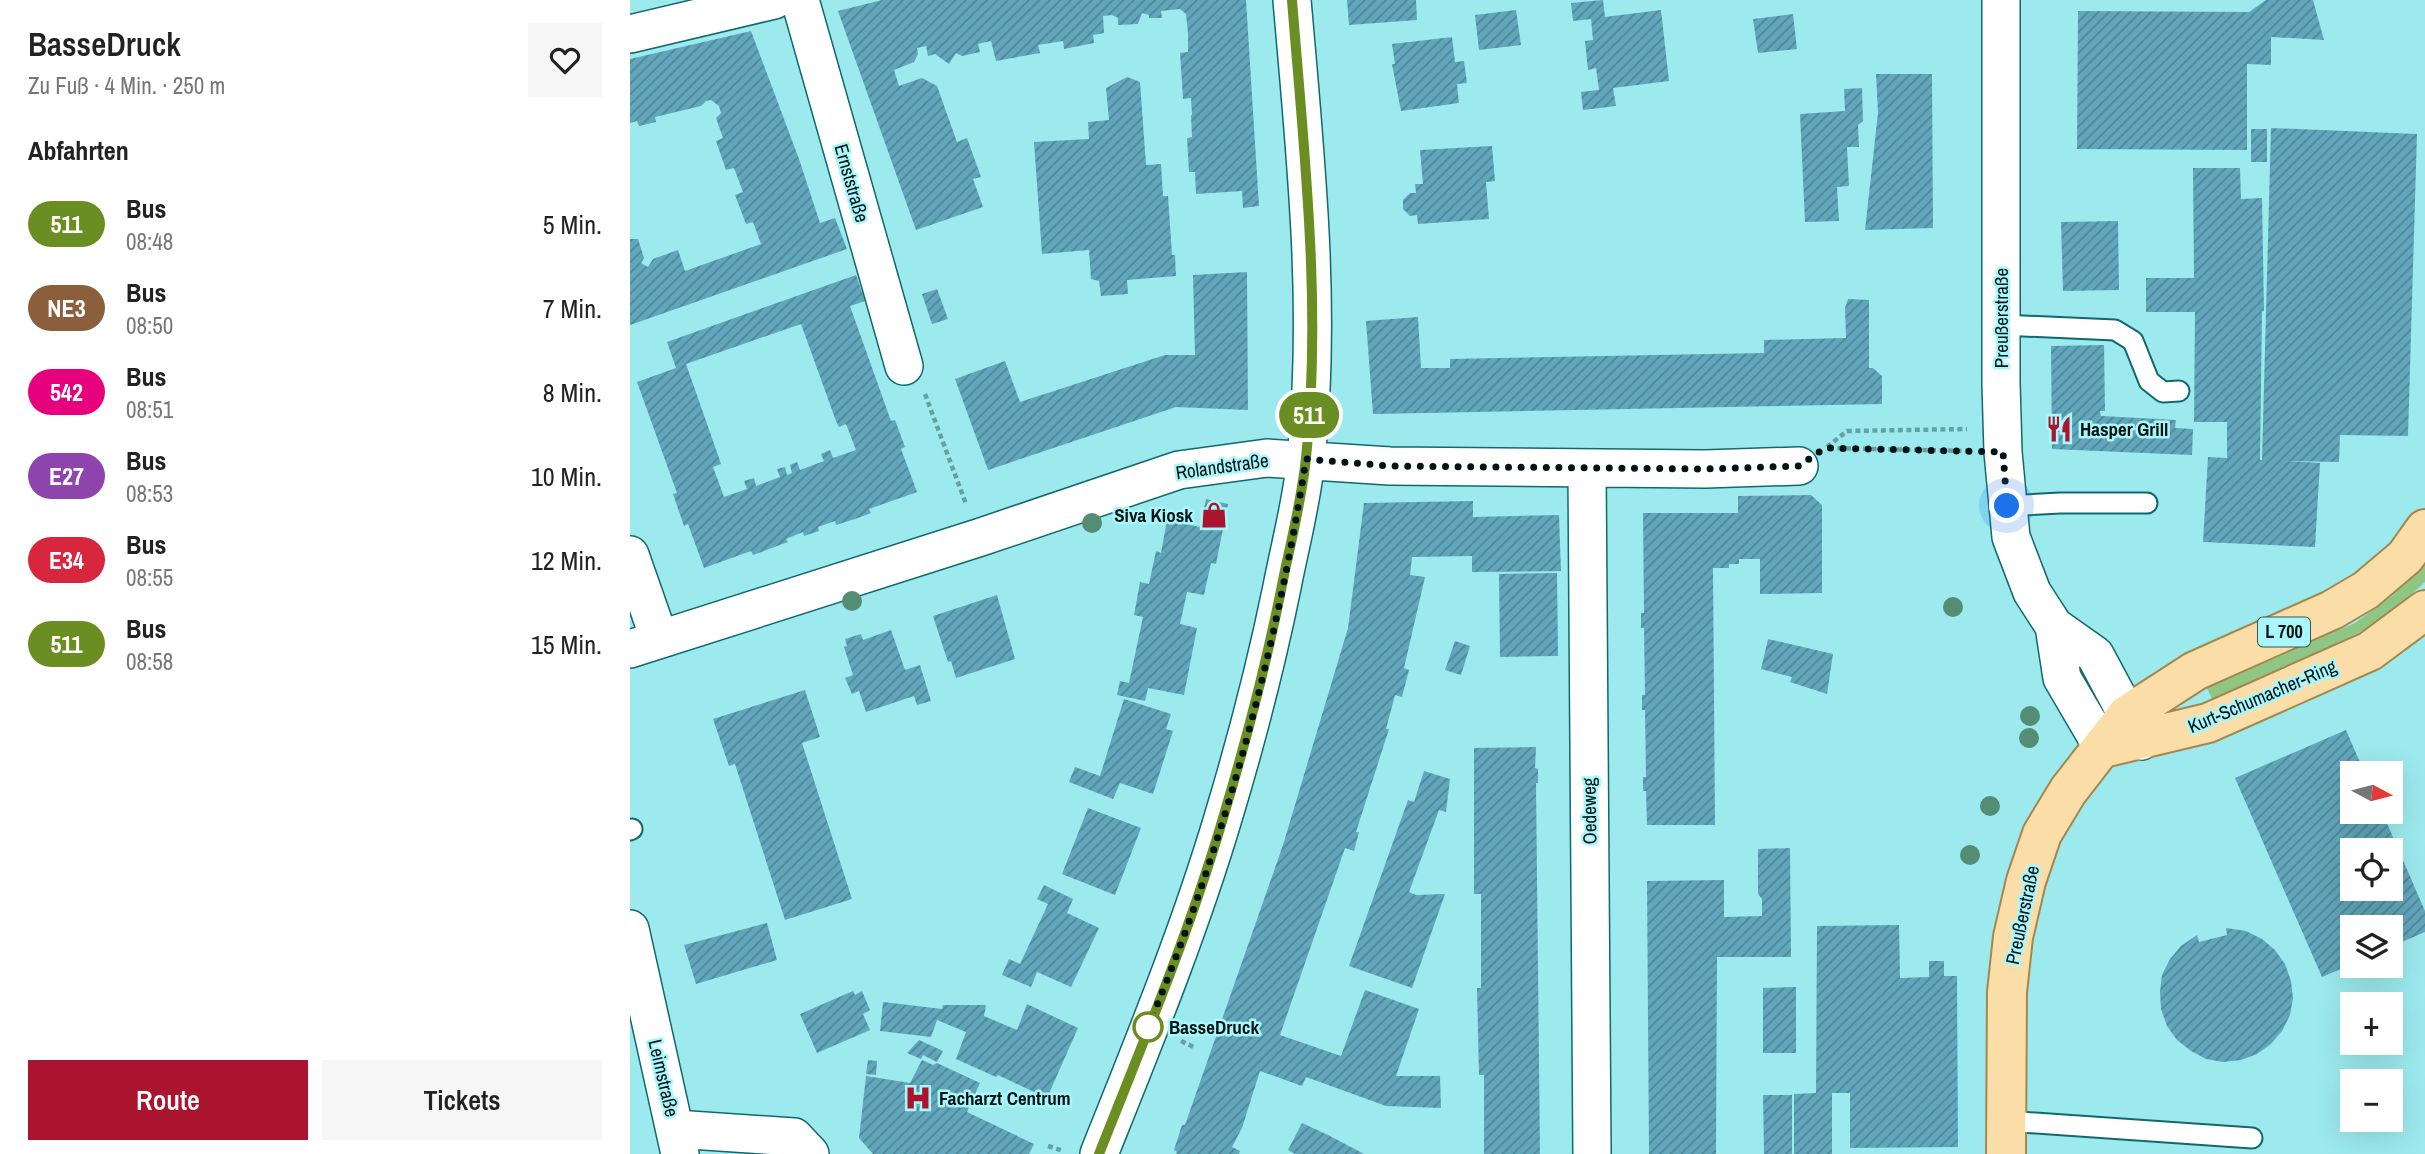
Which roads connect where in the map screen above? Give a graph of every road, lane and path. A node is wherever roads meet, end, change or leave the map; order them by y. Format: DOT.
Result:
graph roads {
  1 [pos="774,0"];
  2 [pos="800,0"];
  3 [pos="1292,0"];
  4 [pos="2001,0"];
  5 [pos="630,34"];
  6 [pos="2001,325"];
  7 [pos="904,366"];
  8 [pos="2179,391"];
  9 [pos="2003,440"];
  10 [pos="1306,459"];
  11 [pos="1799,466"];
  12 [pos="1587,468"];
  13 [pos="2147,503"];
  14 [pos="2007,506"];
  15 [pos="2425,529"];
  16 [pos="981,537"];
  17 [pos="630,555"];
  18 [pos="2425,610"];
  19 [pos="2054,626"];
  20 [pos="645,644"];
  21 [pos="2134,728"];
  22 [pos="2104,748"];
  23 [pos="630,929"];
  24 [pos="2006,1137"];
  25 [pos="2252,1138"];
  26 [pos="678,1141"];
  27 [pos="810,1154"];
  28 [pos="1099,1154"];
  29 [pos="1592,1154"];
  1 -- 5 [label="street"];
  2 -- 7 [label="street, Ernststraße"];
  3 -- 10 [label="street"];
  4 -- 6 [label="street, Preußerstraße"];
  6 -- 8 [label="lane"];
  6 -- 9 [label="street, Preußerstraße"];
  7 -- 16 [label="path"];
  9 -- 9 [label="path"];
  9 -- 14 [label="street, Preußerstraße"];
  10 -- 12 [label="street, Rolandstraße"];
  10 -- 16 [label="street, Rolandstraße"];
  10 -- 28 [label="street"];
  11 -- 12 [label="street, Rolandstraße"];
  12 -- 29 [label="street, Oedeweg"];
  13 -- 14 [label="lane"];
  14 -- 19 [label="street, Preußerstraße"];
  15 -- 21 [label="main road, Kurt-Schumacher-Ring / L 700"];
  16 -- 20 [label="street, Rolandstraße"];
  17 -- 20 [label="street"];
  18 -- 21 [label="main road, Kurt-Schumacher-Ring / L 700"];
  19 -- 21 [label="street, Preußerstraße"];
  19 -- 22 [label="street, Preußerstraße"];
  21 -- 22 [label="main road, Kurt-Schumacher-Ring / L 700"];
  22 -- 24 [label="main road, Preußerstraße"];
  23 -- 26 [label="street, Leimstraße"];
  24 -- 25 [label="lane"];
  26 -- 27 [label="street, Leimstraße"];
}
